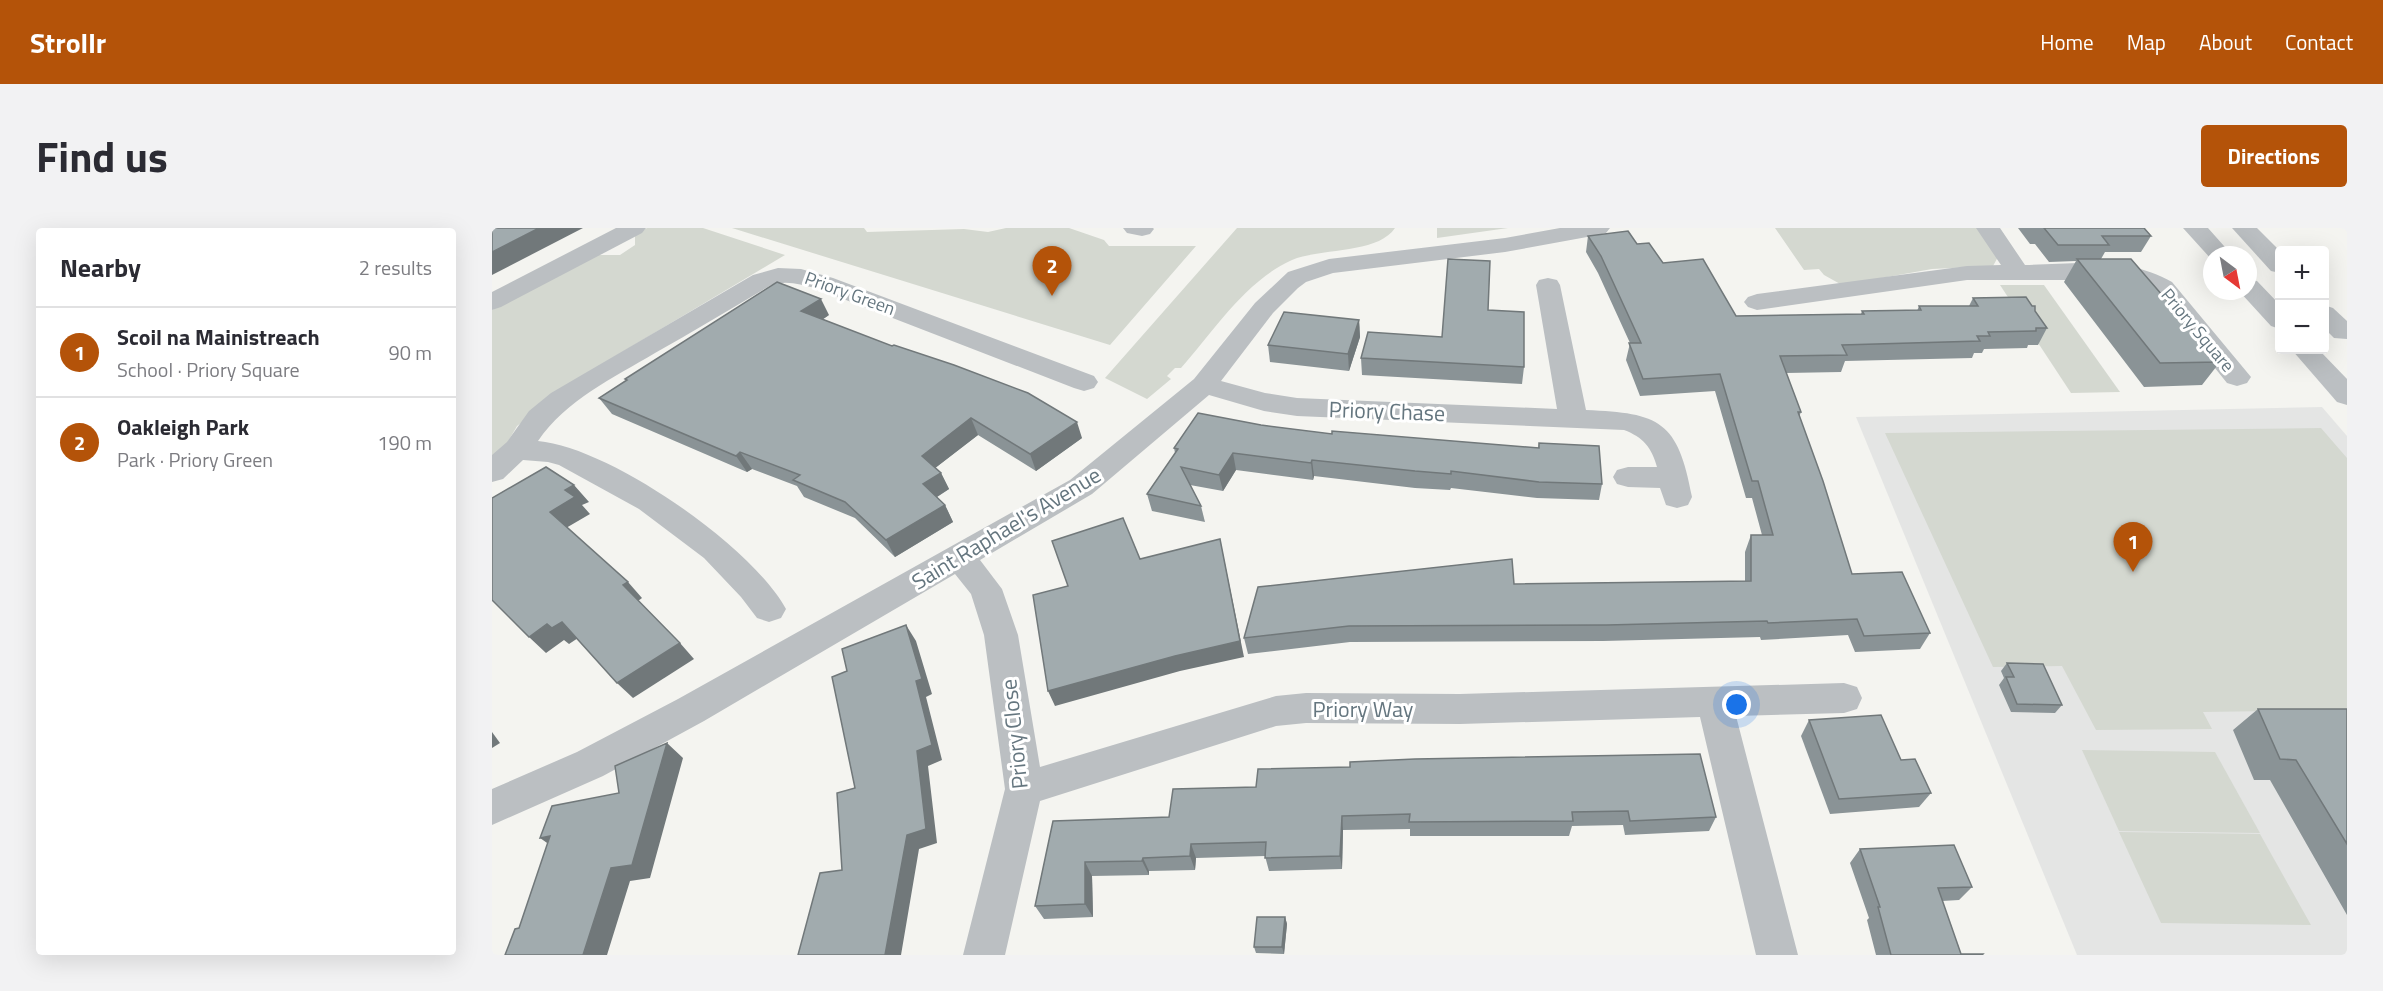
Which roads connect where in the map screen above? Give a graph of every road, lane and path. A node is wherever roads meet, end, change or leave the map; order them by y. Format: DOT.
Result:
graph roads {
  1 [pos="634,228"];
  2 [pos="1598,228"];
  3 [pos="1988,228"];
  4 [pos="2195,228"];
  5 [pos="2244,228"];
  6 [pos="2212,246"];
  7 [pos="2275,261"];
  8 [pos="2017,272"];
  9 [pos="1799,274"];
  10 [pos="1548,285"];
  11 [pos="1817,295"];
  12 [pos="2257,296"];
  13 [pos="2329,301"];
  14 [pos="2347,301"];
  15 [pos="492,302"];
  16 [pos="1757,302"];
  17 [pos="2275,316"];
  18 [pos="2329,317"];
  19 [pos="2343,332"];
  20 [pos="2312,357"];
  21 [pos="2347,364"];
  22 [pos="2236,377"];
  23 [pos="1084,382"];
  24 [pos="1204,385"];
  25 [pos="2347,396"];
  26 [pos="1573,417"];
  27 [pos="517,449"];
  28 [pos="492,472"];
  29 [pos="1628,477"];
  30 [pos="960,558"];
  31 [pos="769,609"];
  32 [pos="1844,698"];
  33 [pos="1714,702"];
  34 [pos="1024,789"];
  35 [pos="492,807"];
  36 [pos="984,955"];
  37 [pos="1777,955"];
  1 -- 15 [label="street"];
  2 -- 24 [label="street, Saint Raphael's Avenue"];
  3 -- 8 [label="street"];
  4 -- 6 [label="street"];
  5 -- 7 [label="street"];
  8 -- 11 [label="street, Priory Square"];
  8 -- 22 [label="street, Priory Square"];
  9 -- 11 [label="street"];
  10 -- 26 [label="street"];
  11 -- 16 [label="street, Priory Square"];
  12 -- 17 [label="street"];
  13 -- 14 [label="street"];
  18 -- 19 [label="street"];
  20 -- 21 [label="street"];
  20 -- 25 [label="street"];
  23 -- 27 [label="street, Priory Green"];
  24 -- 26 [label="street, Priory Chase"];
  24 -- 30 [label="street, Saint Raphael's Avenue"];
  26 -- 29 [label="street, Priory Chase"];
  27 -- 28 [label="street, Priory Green"];
  27 -- 31 [label="street"];
  30 -- 34 [label="street, Priory Close"];
  30 -- 35 [label="street, Saint Raphael's Avenue"];
  32 -- 33 [label="street, Priory Way"];
  33 -- 34 [label="street, Priory Way"];
  33 -- 37 [label="street"];
  34 -- 36 [label="street, Priory Close"];
}
